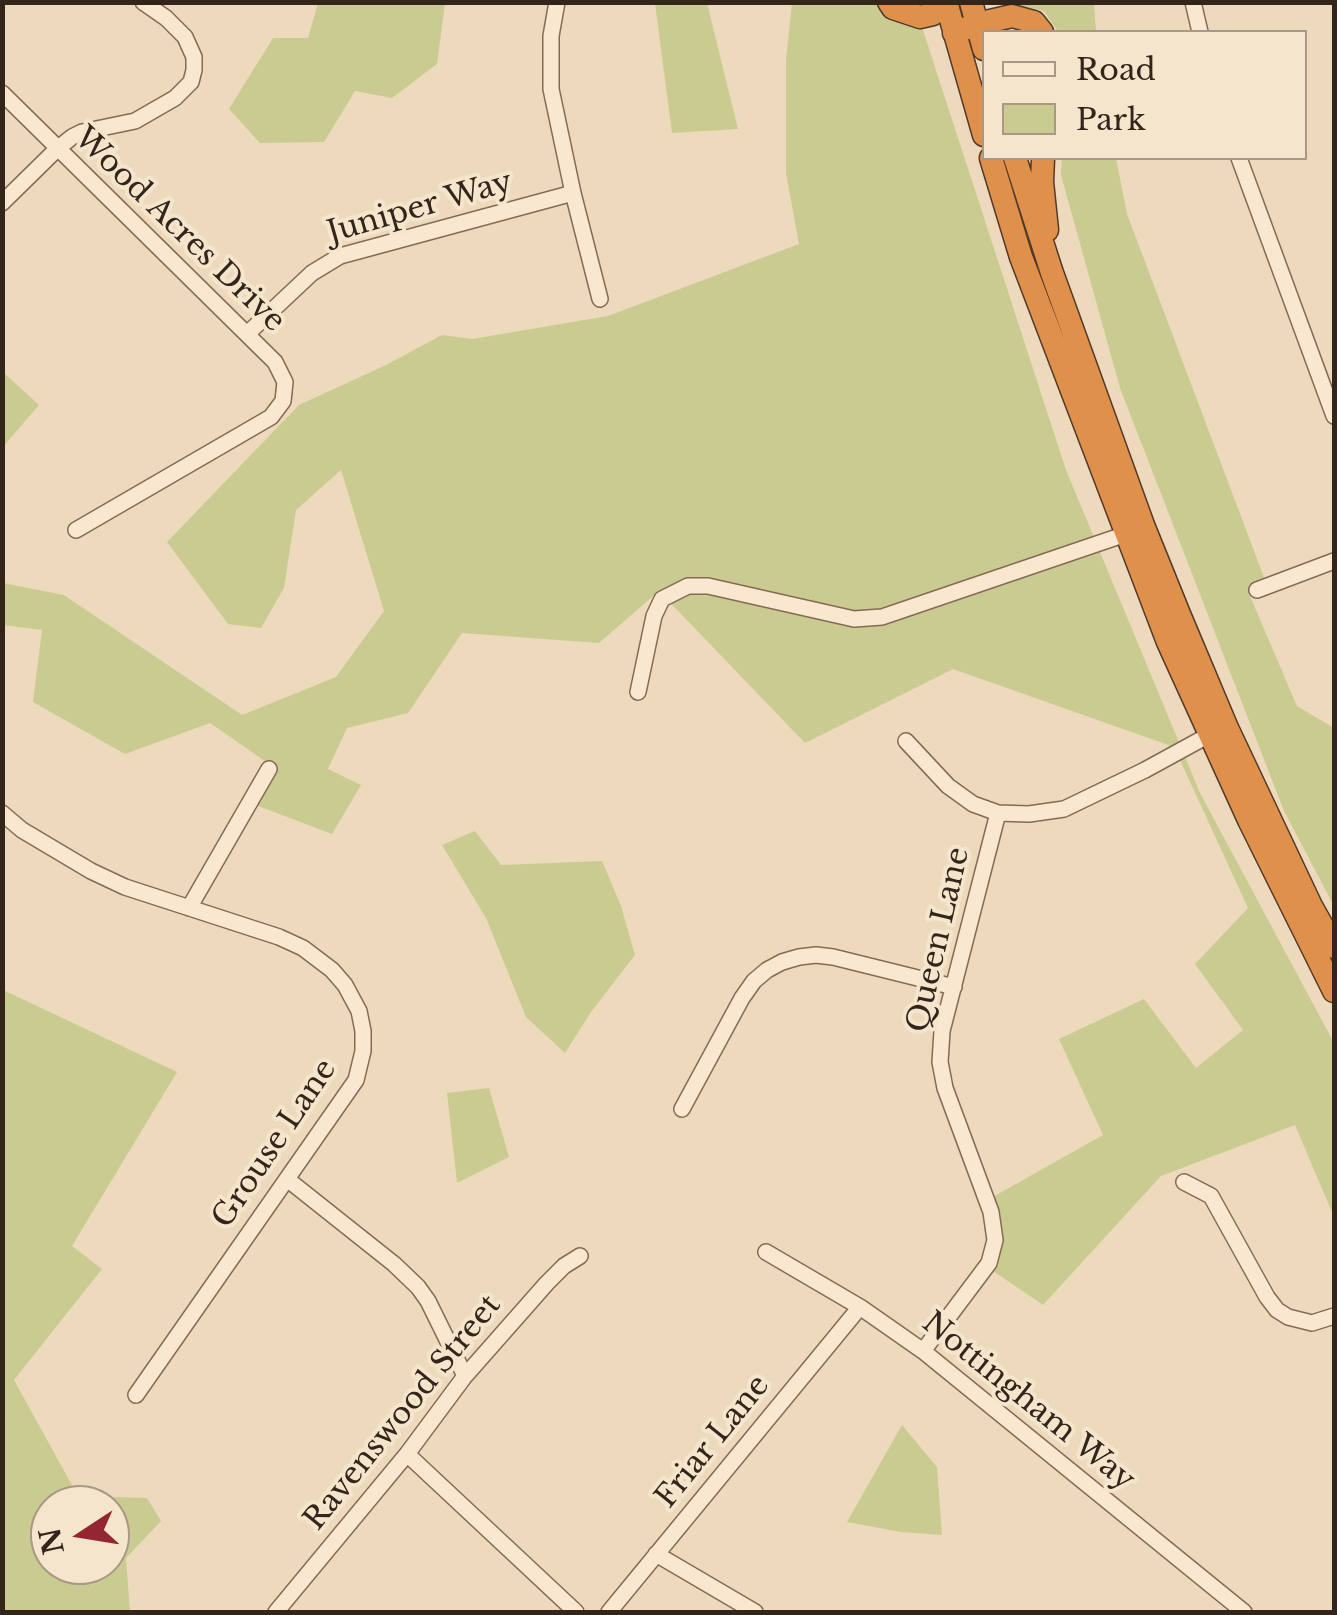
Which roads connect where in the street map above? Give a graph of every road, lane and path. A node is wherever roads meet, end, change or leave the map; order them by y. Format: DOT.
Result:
graph roads {
  1 [pos="143,2"];
  2 [pos="557,2"];
  3 [pos="888,2"];
  4 [pos="1194,2"];
  5 [pos="947,3"];
  6 [pos="974,13"];
  7 [pos="1040,30"];
  8 [pos="1200,30"];
  9 [pos="954,33"];
  10 [pos="982,42"];
  11 [pos="2,93"];
  12 [pos="982,128"];
  13 [pos="56,149"];
  14 [pos="992,160"];
  15 [pos="1017,160"];
  16 [pos="1043,160"];
  17 [pos="1240,160"];
  18 [pos="573,193"];
  19 [pos="2,203"];
  20 [pos="1052,274"];
  21 [pos="600,299"];
  22 [pos="247,334"];
  23 [pos="1334,416"];
  24 [pos="76,530"];
  25 [pos="1126,534"];
  26 [pos="1334,561"];
  27 [pos="1257,590"];
  28 [pos="638,692"];
  29 [pos="1209,735"];
  30 [pos="906,741"];
  31 [pos="269,769"];
  32 [pos="2,813"];
  33 [pos="998,813"];
  34 [pos="189,908"];
  35 [pos="1334,947"];
  36 [pos="954,987"];
  37 [pos="1334,991"];
  38 [pos="682,1108"];
  39 [pos="287,1179"];
  40 [pos="1184,1182"];
  41 [pos="766,1252"];
  42 [pos="580,1256"];
  43 [pos="860,1307"];
  44 [pos="1334,1316"];
  45 [pos="923,1350"];
  46 [pos="465,1376"];
  47 [pos="136,1394"];
  48 [pos="407,1454"];
  49 [pos="656,1554"];
  50 [pos="276,1612"];
  51 [pos="576,1612"];
  52 [pos="609,1612"];
  53 [pos="755,1612"];
  54 [pos="1244,1612"];
  1 -- 13 [label="street"];
  2 -- 18 [label="street"];
  3 -- 5 [label="highway"];
  4 -- 8 [label="street"];
  5 -- 9 [label="highway"];
  6 -- 7 [label="highway"];
  6 -- 9 [label="highway"];
  6 -- 10 [label="highway"];
  9 -- 12 [label="highway"];
  11 -- 13 [label="street, Wood Acres Drive"];
  13 -- 19 [label="street"];
  13 -- 22 [label="street, Wood Acres Drive"];
  14 -- 25 [label="highway"];
  15 -- 20 [label="highway"];
  16 -- 20 [label="highway"];
  17 -- 23 [label="street"];
  18 -- 21 [label="street"];
  18 -- 22 [label="street, Juniper Way"];
  20 -- 35 [label="highway"];
  22 -- 24 [label="street, Wood Acres Drive"];
  25 -- 28 [label="street"];
  25 -- 29 [label="highway"];
  26 -- 27 [label="street"];
  29 -- 33 [label="street"];
  29 -- 37 [label="highway"];
  30 -- 33 [label="street"];
  31 -- 34 [label="street"];
  32 -- 34 [label="street, Grouse Lane"];
  33 -- 36 [label="street, Queen Lane"];
  34 -- 39 [label="street, Grouse Lane"];
  36 -- 38 [label="street"];
  36 -- 45 [label="street, Queen Lane"];
  39 -- 46 [label="street"];
  39 -- 47 [label="street, Grouse Lane"];
  40 -- 44 [label="street"];
  41 -- 43 [label="street, Nottingham Way"];
  42 -- 46 [label="street, Ravenswood Street"];
  43 -- 45 [label="street, Nottingham Way"];
  43 -- 49 [label="street, Friar Lane"];
  45 -- 54 [label="street, Nottingham Way"];
  46 -- 48 [label="street, Ravenswood Street"];
  48 -- 50 [label="street, Ravenswood Street"];
  48 -- 51 [label="street"];
  49 -- 52 [label="street, Friar Lane"];
  49 -- 53 [label="street"];
}
